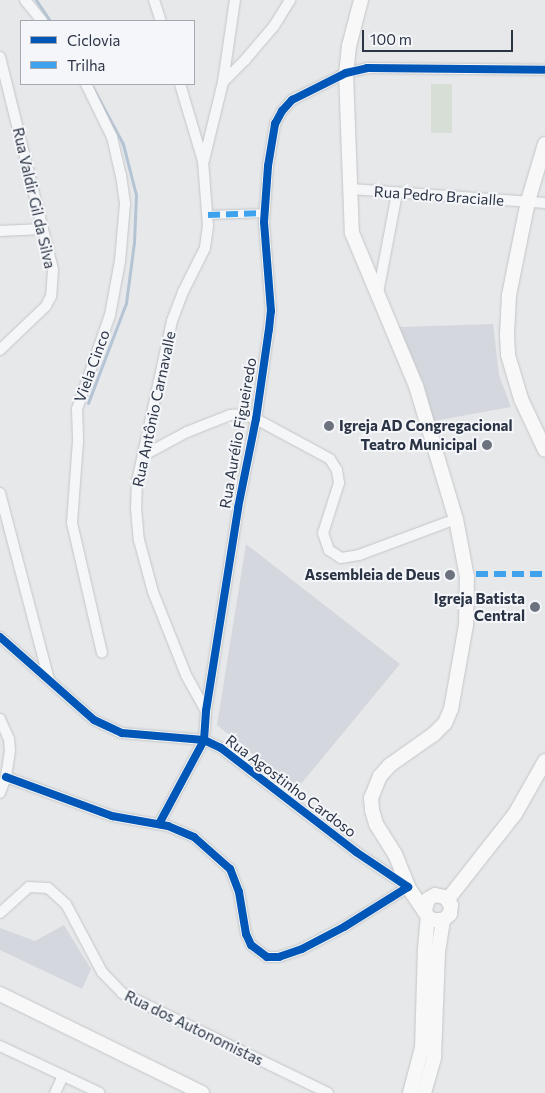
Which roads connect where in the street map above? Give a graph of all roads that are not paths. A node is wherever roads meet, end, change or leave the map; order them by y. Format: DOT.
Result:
graph roads {
  1 [pos="25,0"];
  2 [pos="154,0"];
  3 [pos="236,0"];
  4 [pos="290,0"];
  5 [pos="361,0"];
  6 [pos="41,20"];
  7 [pos="161,20"];
  8 [pos="0,57"];
  9 [pos="545,70"];
  10 [pos="346,72"];
  11 [pos="223,82"];
  12 [pos="86,85"];
  13 [pos="180,85"];
  14 [pos="545,144"];
  15 [pos="203,161"];
  16 [pos="351,189"];
  17 [pos="397,193"];
  18 [pos="528,201"];
  19 [pos="545,203"];
  20 [pos="265,213"];
  21 [pos="208,215"];
  22 [pos="43,229"];
  23 [pos="0,231"];
  24 [pos="378,293"];
  25 [pos="0,350"];
  26 [pos="256,419"];
  27 [pos="545,450"];
  28 [pos="144,455"];
  29 [pos="0,493"];
  30 [pos="456,519"];
  31 [pos="0,637"];
  32 [pos="102,653"];
  33 [pos="49,680"];
  34 [pos="206,711"];
  35 [pos="0,719"];
  36 [pos="204,740"];
  37 [pos="545,761"];
  38 [pos="6,777"];
  39 [pos="0,793"];
  40 [pos="159,824"];
  41 [pos="408,888"];
  42 [pos="441,897"];
  43 [pos="0,913"];
  44 [pos="426,913"];
  45 [pos="443,920"];
  46 [pos="0,994"];
  47 [pos="0,1046"];
  48 [pos="63,1076"];
  49 [pos="189,1087"];
  50 [pos="55,1093"];
  51 [pos="100,1093"];
  52 [pos="173,1093"];
  53 [pos="202,1093"];
  54 [pos="328,1093"];
  55 [pos="410,1093"];
  56 [pos="424,1093"];
  1 -- 6 [label="street"];
  2 -- 7 [label="street"];
  3 -- 11 [label="street"];
  4 -- 11 [label="street"];
  5 -- 10 [label="main road"];
  8 -- 22 [label="street, Rua Valdir Gil da Silva"];
  9 -- 10 [label="street, Rua Aurélio Figueiredo"];
  10 -- 16 [label="main road"];
  10 -- 20 [label="street, Rua Aurélio Figueiredo"];
  11 -- 15 [label="street"];
  12 -- 32 [label="street, Viela Cinco"];
  13 -- 15 [label="street"];
  14 -- 18 [label="main road"];
  15 -- 21 [label="street, Rua Antônio Carnavalle"];
  16 -- 17 [label="street, Rua Pedro Bracialle"];
  16 -- 24 [label="main road"];
  17 -- 18 [label="street, Rua Pedro Bracialle"];
  17 -- 24 [label="street"];
  18 -- 19 [label="street, Rua Pedro Bracialle"];
  18 -- 27 [label="main road"];
  20 -- 21 [label="street"];
  20 -- 26 [label="street, Rua Aurélio Figueiredo"];
  21 -- 28 [label="street, Rua Antônio Carnavalle"];
  22 -- 23 [label="street"];
  22 -- 25 [label="street, Rua Valdir Gil da Silva"];
  24 -- 30 [label="main road"];
  26 -- 28 [label="street"];
  26 -- 30 [label="street"];
  26 -- 34 [label="street, Rua Aurélio Figueiredo"];
  28 -- 34 [label="street, Rua Antônio Carnavalle"];
  29 -- 33 [label="street"];
  30 -- 41 [label="main road"];
  31 -- 33 [label="street, Rua Agostinho Cardoso"];
  33 -- 36 [label="street, Rua Agostinho Cardoso"];
  34 -- 36 [label="street, Rua Aurélio Figueiredo"];
  35 -- 38 [label="street"];
  36 -- 40 [label="street, Rua Aurélio Figueiredo"];
  36 -- 41 [label="street, Rua Agostinho Cardoso"];
  37 -- 42 [label="main road"];
  38 -- 39 [label="street"];
  38 -- 40 [label="street"];
  40 -- 41 [label="street"];
  41 -- 42 [label="main road"];
  41 -- 44 [label="main road"];
  42 -- 44 [label="main road"];
  42 -- 45 [label="main road"];
  43 -- 54 [label="street, Rua dos Autonomistas"];
  44 -- 45 [label="main road"];
  44 -- 55 [label="main road"];
  45 -- 56 [label="main road"];
  46 -- 49 [label="main road"];
  47 -- 48 [label="street"];
  48 -- 50 [label="street"];
  48 -- 51 [label="street"];
  49 -- 52 [label="main road"];
  49 -- 53 [label="main road"];
}
